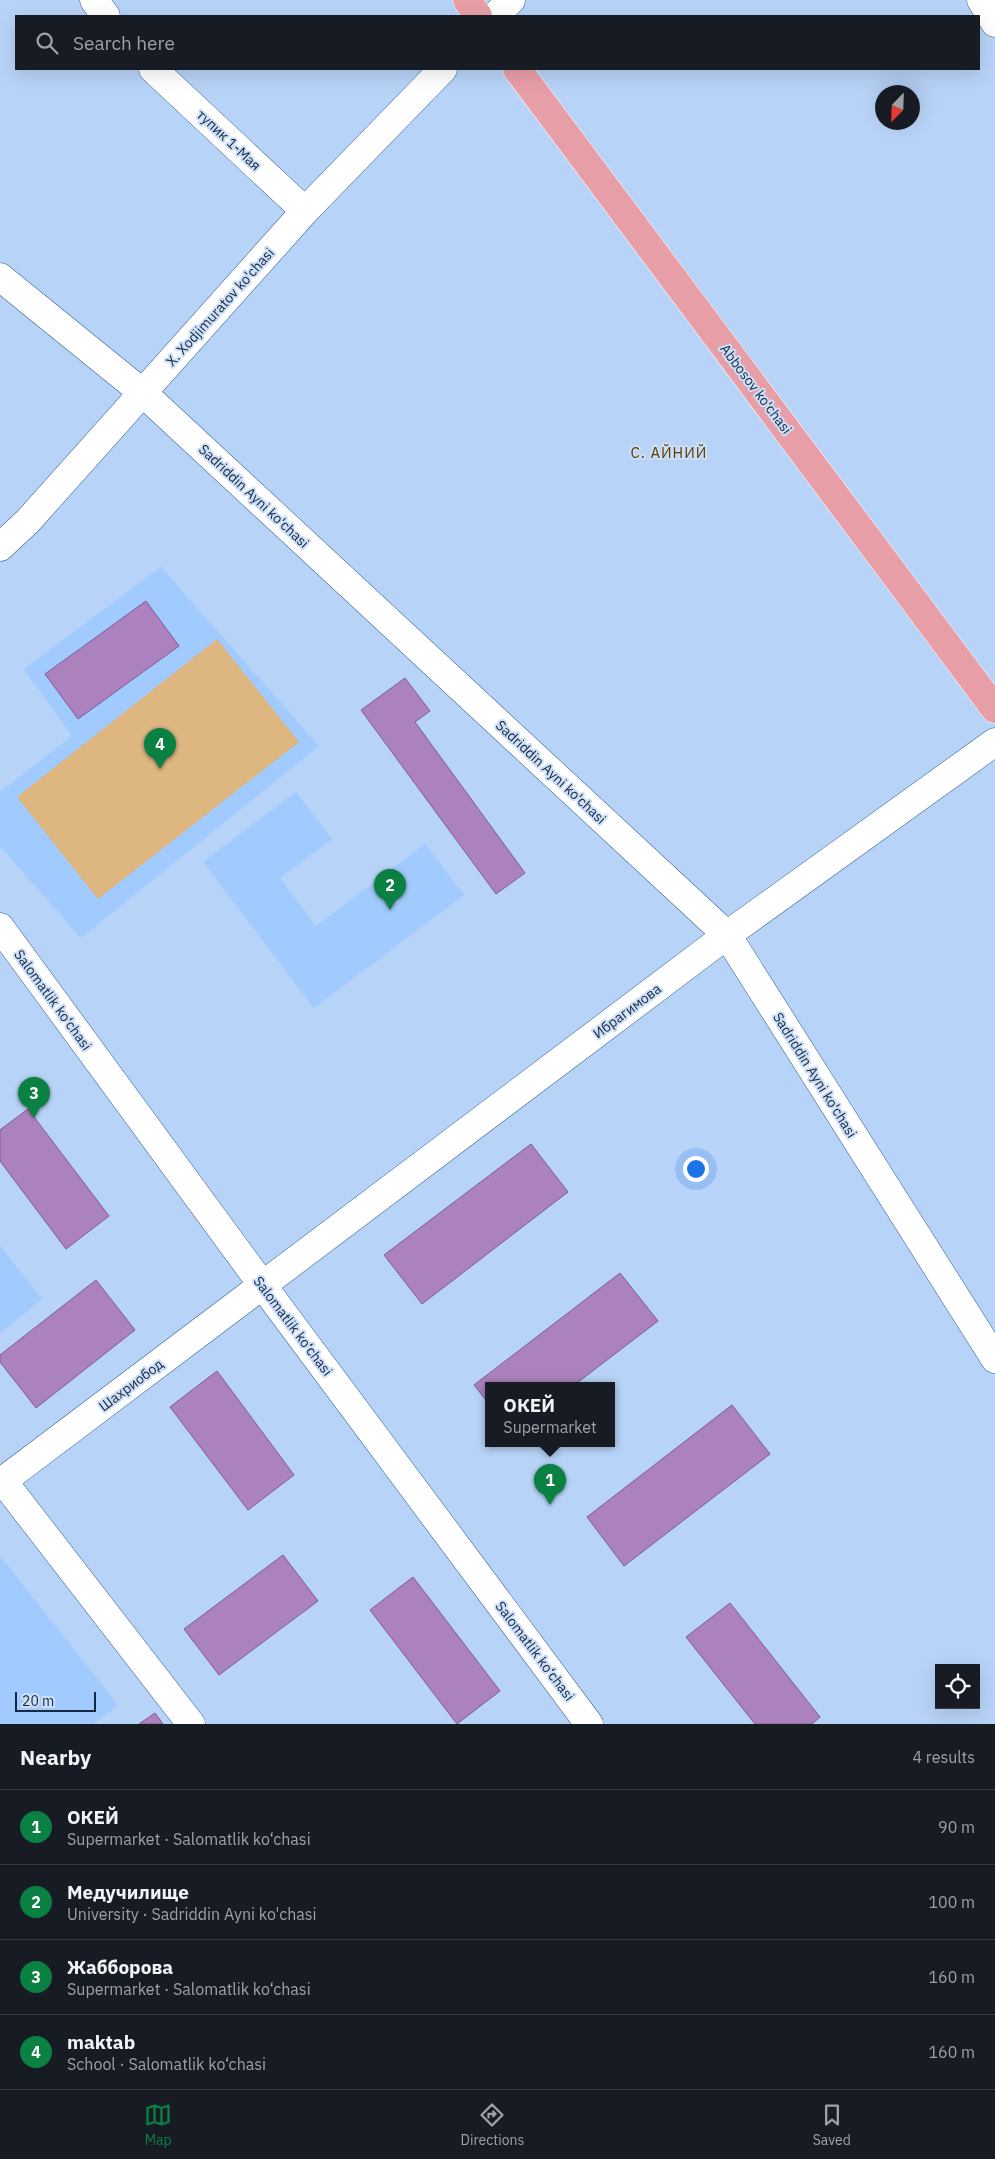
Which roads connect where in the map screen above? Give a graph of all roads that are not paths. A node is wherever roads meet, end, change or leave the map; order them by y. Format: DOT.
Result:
graph roads {
  1 [pos="94,0"];
  2 [pos="467,0"];
  3 [pos="511,0"];
  4 [pos="981,0"];
  5 [pos="105,15"];
  6 [pos="477,15"];
  7 [pos="496,15"];
  8 [pos="995,23"];
  9 [pos="154,70"];
  10 [pos="442,70"];
  11 [pos="518,70"];
  12 [pos="305,212"];
  13 [pos="0,277"];
  14 [pos="143,393"];
  15 [pos="0,547"];
  16 [pos="995,709"];
  17 [pos="995,742"];
  18 [pos="0,927"];
  19 [pos="727,935"];
  20 [pos="263,1286"];
  21 [pos="995,1359"];
  22 [pos="1,1482"];
  23 [pos="191,1724"];
  24 [pos="588,1724"];
  1 -- 5 [label="street"];
  2 -- 6 [label="main road"];
  3 -- 7 [label="street"];
  4 -- 8 [label="street"];
  9 -- 12 [label="street, тупик 1-Мая"];
  10 -- 12 [label="street, X. Xodjimuratov ko'chasi"];
  11 -- 16 [label="main road, Abbosov ko'chasi"];
  12 -- 14 [label="street, X. Xodjimuratov ko'chasi"];
  13 -- 14 [label="street, Sadriddin Ayni ko'chasi"];
  14 -- 15 [label="street, X. Xodjimuratov ko'chasi"];
  14 -- 19 [label="street, Sadriddin Ayni ko'chasi"];
  17 -- 19 [label="street, Ибрагимова"];
  18 -- 20 [label="street, Salomatlik ko‘chasi"];
  19 -- 20 [label="street, Ибрагимова"];
  19 -- 21 [label="street, Sadriddin Ayni ko'chasi"];
  20 -- 22 [label="street, Шахриобод"];
  20 -- 24 [label="street, Salomatlik ko‘chasi"];
  22 -- 23 [label="street"];
}
